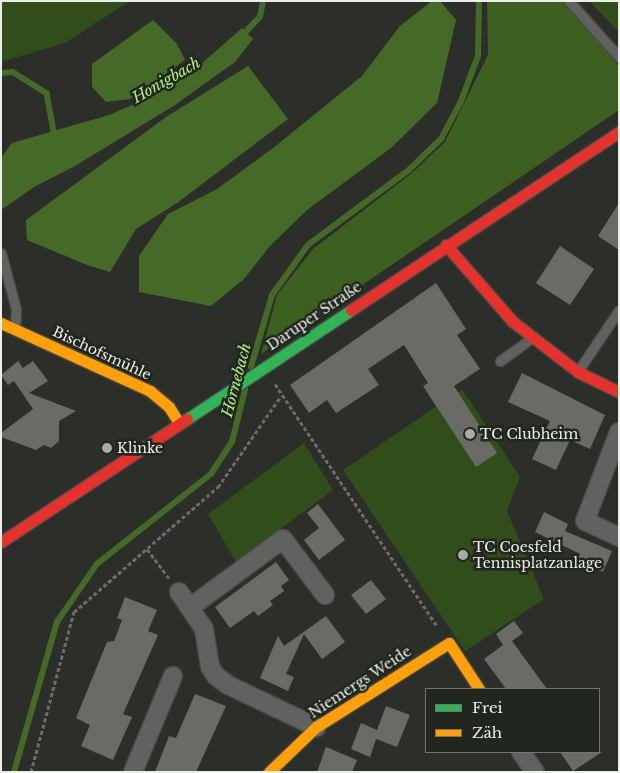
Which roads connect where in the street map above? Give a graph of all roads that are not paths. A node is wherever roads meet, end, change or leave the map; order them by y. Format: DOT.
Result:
graph roads {
  1 [pos="569,1"];
  2 [pos="619,57"];
  3 [pos="619,132"];
  4 [pos="446,245"];
  5 [pos="1,253"];
  6 [pos="619,310"];
  7 [pos="4,319"];
  8 [pos="15,329"];
  9 [pos="532,338"];
  10 [pos="500,360"];
  11 [pos="578,372"];
  12 [pos="619,392"];
  13 [pos="180,423"];
  14 [pos="619,432"];
  15 [pos="619,537"];
  16 [pos="1,542"];
  17 [pos="179,592"];
  18 [pos="325,595"];
  19 [pos="192,606"];
  20 [pos="173,676"];
  21 [pos="479,688"];
  22 [pos="316,727"];
  23 [pos="522,753"];
  24 [pos="133,772"];
  25 [pos="270,772"];
  26 [pos="534,772"];
  1 -- 2 [label="lane"];
  3 -- 4 [label="street, Daruper Straße"];
  4 -- 9 [label="street"];
  4 -- 13 [label="street, Daruper Straße"];
  5 -- 8 [label="lane"];
  6 -- 11 [label="lane"];
  7 -- 8 [label="street, Bischofsmühle"];
  8 -- 13 [label="street, Bischofsmühle"];
  9 -- 10 [label="lane"];
  9 -- 11 [label="street"];
  11 -- 12 [label="street"];
  13 -- 16 [label="street, Daruper Straße"];
  14 -- 15 [label="street"];
  17 -- 19 [label="street"];
  18 -- 19 [label="street"];
  19 -- 22 [label="street"];
  20 -- 24 [label="street"];
  21 -- 22 [label="street, Niemergs Weide"];
  22 -- 25 [label="street, Niemergs Weide"];
  23 -- 26 [label="street"];
}
